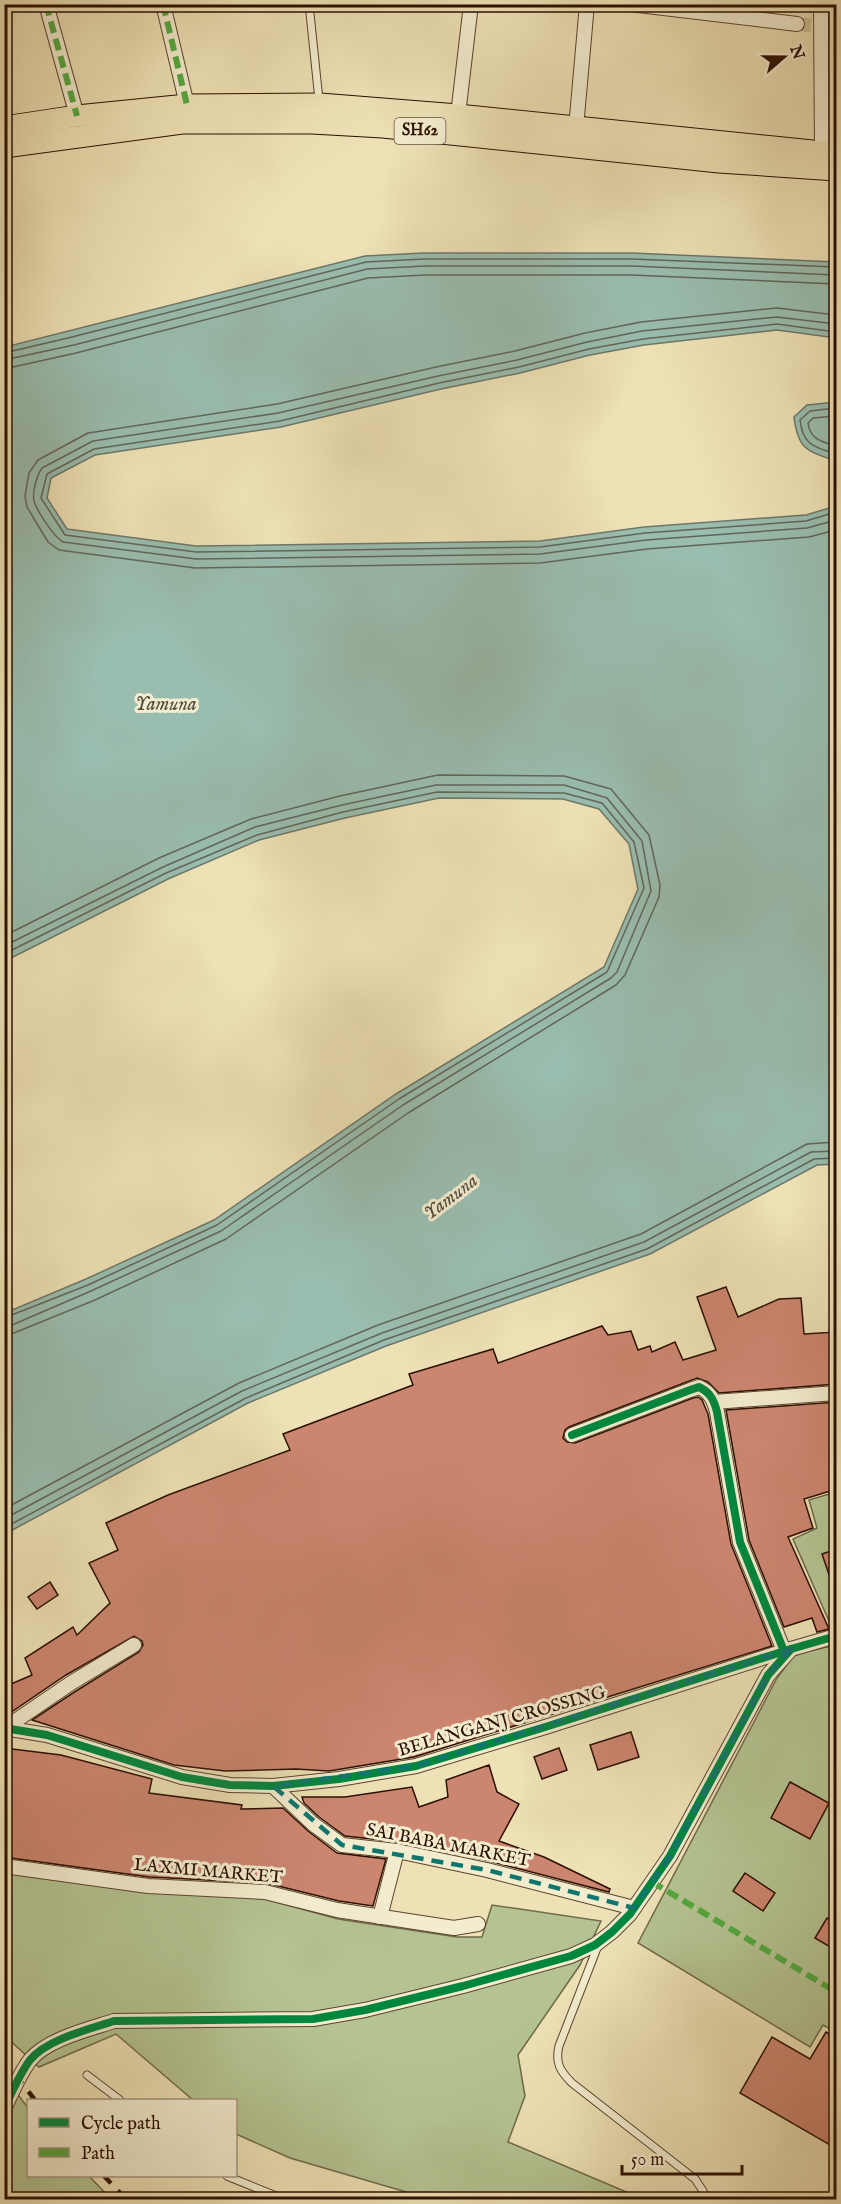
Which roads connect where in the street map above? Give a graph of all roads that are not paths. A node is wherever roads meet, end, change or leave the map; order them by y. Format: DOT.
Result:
graph roads {
  1 [pos="46,4"];
  2 [pos="163,4"];
  3 [pos="309,4"];
  4 [pos="471,4"];
  5 [pos="587,4"];
  6 [pos="630,4"];
  7 [pos="827,4"];
  8 [pos="797,24"];
  9 [pos="187,105"];
  10 [pos="319,114"];
  11 [pos="458,115"];
  12 [pos="77,116"];
  13 [pos="4,127"];
  14 [pos="576,128"];
  15 [pos="4,147"];
  16 [pos="829,152"];
  17 [pos="837,170"];
  18 [pos="837,1393"];
  19 [pos="714,1401"];
  20 [pos="572,1435"];
  21 [pos="837,1636"];
  22 [pos="134,1645"];
  23 [pos="788,1650"];
  24 [pos="5,1728"];
  25 [pos="273,1786"];
  26 [pos="397,1851"];
  27 [pos="4,1866"];
  28 [pos="634,1908"];
  29 [pos="380,1917"];
  30 [pos="478,1924"];
  31 [pos="600,1941"];
  32 [pos="87,2075"];
  33 [pos="119,2099"];
  34 [pos="4,2109"];
  35 [pos="232,2177"];
  36 [pos="286,2199"];
  37 [pos="706,2199"];
  1 -- 12 [label="street"];
  2 -- 9 [label="street"];
  3 -- 10 [label="lane"];
  4 -- 11 [label="street"];
  5 -- 14 [label="street"];
  6 -- 8 [label="street"];
  7 -- 16 [label="street"];
  9 -- 10 [label="main road, SH62"];
  9 -- 12 [label="main road, SH62"];
  10 -- 11 [label="main road, SH62"];
  10 -- 15 [label="main road, SH62"];
  10 -- 17 [label="main road, SH62"];
  11 -- 14 [label="main road, SH62"];
  12 -- 13 [label="main road, SH62"];
  14 -- 16 [label="main road, SH62"];
  18 -- 19 [label="street"];
  19 -- 20 [label="street"];
  19 -- 23 [label="street"];
  21 -- 23 [label="street, BELANGANJ CROSSING"];
  22 -- 24 [label="street"];
  23 -- 25 [label="street, BELANGANJ CROSSING"];
  23 -- 28 [label="street"];
  24 -- 25 [label="street, BELANGANJ CROSSING"];
  25 -- 26 [label="street, SAI BABA MARKET"];
  26 -- 28 [label="street, SAI BABA MARKET"];
  26 -- 29 [label="street"];
  27 -- 29 [label="street, LAXMI MARKET"];
  28 -- 31 [label="street"];
  29 -- 30 [label="street, LAXMI MARKET"];
  31 -- 34 [label="street"];
  31 -- 37 [label="lane"];
  32 -- 33 [label="lane"];
  35 -- 36 [label="lane"];
}
